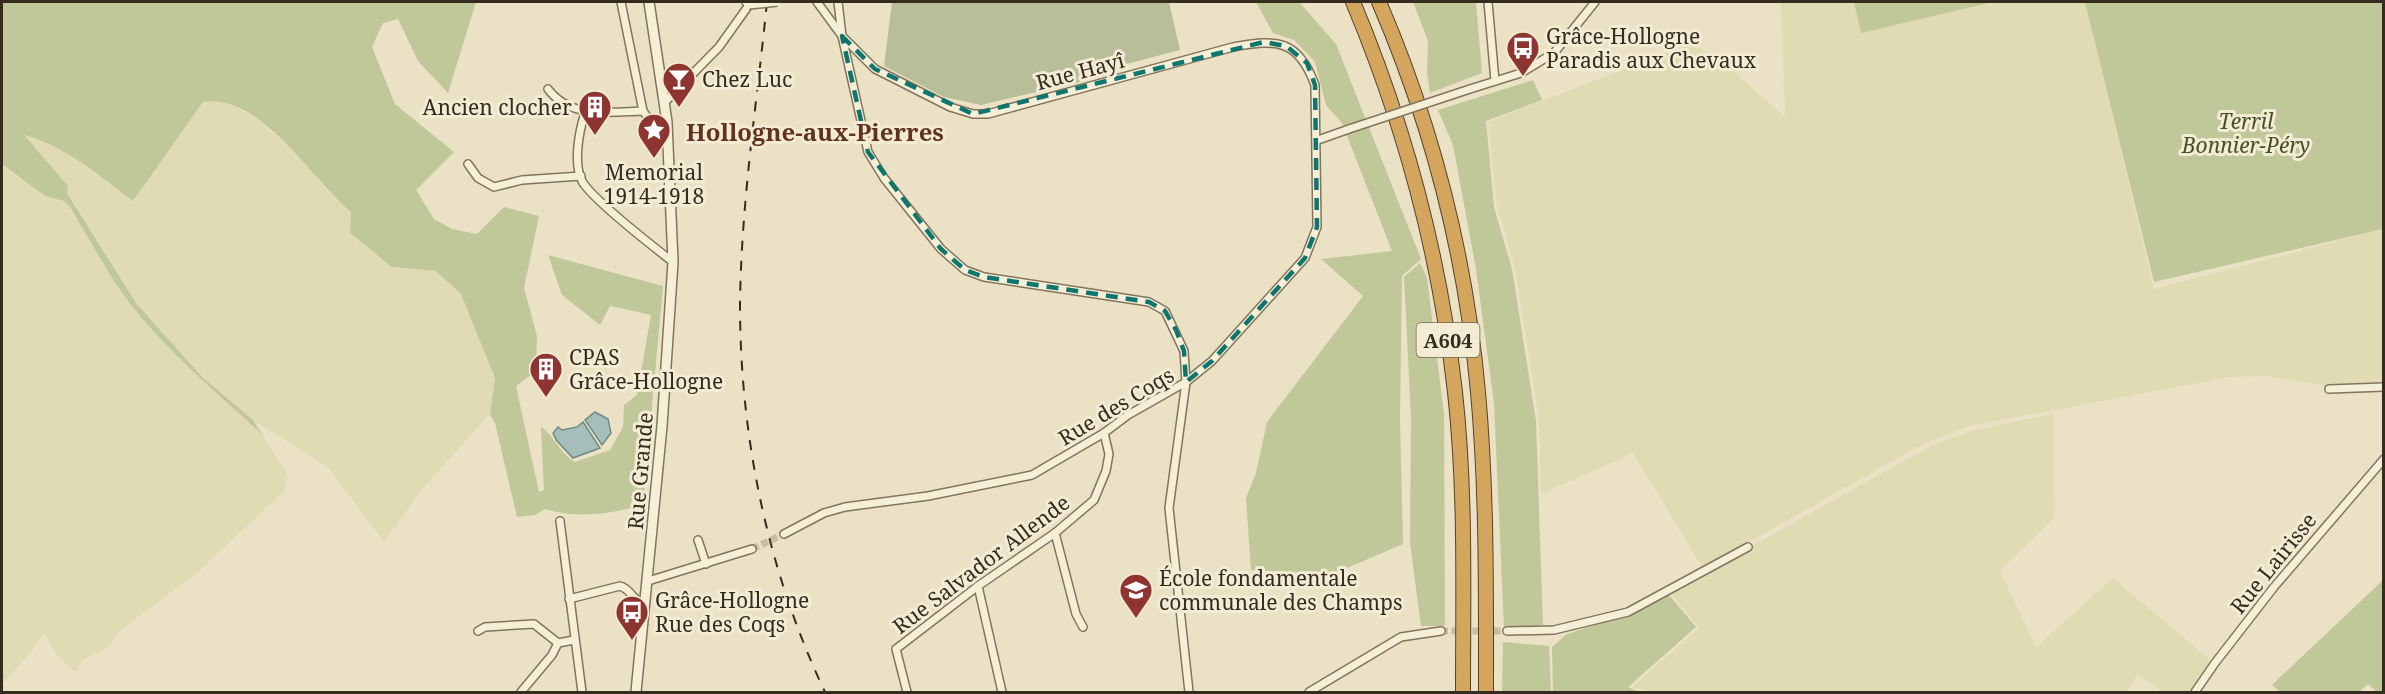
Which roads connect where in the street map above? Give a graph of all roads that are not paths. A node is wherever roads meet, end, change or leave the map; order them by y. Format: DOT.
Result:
graph roads {
  1 [pos="621,2"];
  2 [pos="649,2"];
  3 [pos="777,2"];
  4 [pos="817,2"];
  5 [pos="838,2"];
  6 [pos="1353,2"];
  7 [pos="1379,2"];
  8 [pos="1488,2"];
  9 [pos="1595,2"];
  10 [pos="747,3"];
  11 [pos="842,36"];
  12 [pos="1495,81"];
  13 [pos="548,89"];
  14 [pos="665,102"];
  15 [pos="643,111"];
  16 [pos="585,112"];
  17 [pos="668,136"];
  18 [pos="1318,140"];
  19 [pos="468,164"];
  20 [pos="581,176"];
  21 [pos="673,262"];
  22 [pos="1186,382"];
  23 [pos="2384,387"];
  24 [pos="2329,389"];
  25 [pos="1104,432"];
  26 [pos="2384,459"];
  27 [pos="560,521"];
  28 [pos="1055,533"];
  29 [pos="784,534"];
  30 [pos="698,540"];
  31 [pos="1748,547"];
  32 [pos="753,549"];
  33 [pos="706,564"];
  34 [pos="648,581"];
  35 [pos="978,586"];
  36 [pos="569,599"];
  37 [pos="644,604"];
  38 [pos="1083,627"];
  39 [pos="478,631"];
  40 [pos="1440,631"];
  41 [pos="1507,631"];
  42 [pos="574,639"];
  43 [pos="562,642"];
  44 [pos="521,693"];
  45 [pos="582,693"];
  46 [pos="636,693"];
  47 [pos="907,693"];
  48 [pos="1002,693"];
  49 [pos="1189,693"];
  50 [pos="1309,693"];
  51 [pos="1463,693"];
  52 [pos="1486,693"];
  53 [pos="2195,693"];
  1 -- 15 [label="street"];
  2 -- 14 [label="street, Rue Grande"];
  3 -- 10 [label="street, bridge"];
  4 -- 11 [label="street, Rue Hayî"];
  5 -- 11 [label="street"];
  6 -- 51 [label="highway, A604"];
  7 -- 52 [label="highway, A604"];
  8 -- 12 [label="street"];
  9 -- 12 [label="street"];
  10 -- 14 [label="street"];
  11 -- 18 [label="street, Rue Hayî"];
  11 -- 22 [label="street"];
  12 -- 18 [label="street, bridge"];
  13 -- 16 [label="street"];
  14 -- 17 [label="street, Rue Grande"];
  15 -- 16 [label="street"];
  15 -- 17 [label="street"];
  16 -- 20 [label="street"];
  17 -- 21 [label="street, Rue Grande"];
  18 -- 22 [label="street, Rue des Coqs"];
  19 -- 20 [label="street"];
  20 -- 21 [label="street"];
  21 -- 34 [label="street, Rue Grande"];
  22 -- 25 [label="street, Rue des Coqs"];
  22 -- 49 [label="street"];
  23 -- 24 [label="street"];
  25 -- 28 [label="street, Rue Salvador Allende"];
  25 -- 29 [label="street, Rue des Coqs"];
  26 -- 53 [label="street, Rue Lairisse"];
  27 -- 36 [label="street"];
  28 -- 35 [label="street, Rue Salvador Allende"];
  28 -- 38 [label="street"];
  30 -- 33 [label="street"];
  31 -- 41 [label="street"];
  32 -- 33 [label="street"];
  33 -- 34 [label="street"];
  34 -- 37 [label="street, Rue Grande"];
  35 -- 47 [label="street, Rue Salvador Allende"];
  35 -- 48 [label="street"];
  36 -- 37 [label="street"];
  36 -- 42 [label="street"];
  37 -- 46 [label="street, Rue Grande"];
  39 -- 43 [label="street"];
  40 -- 50 [label="street"];
  42 -- 43 [label="street"];
  42 -- 45 [label="street"];
  43 -- 44 [label="street"];
}
